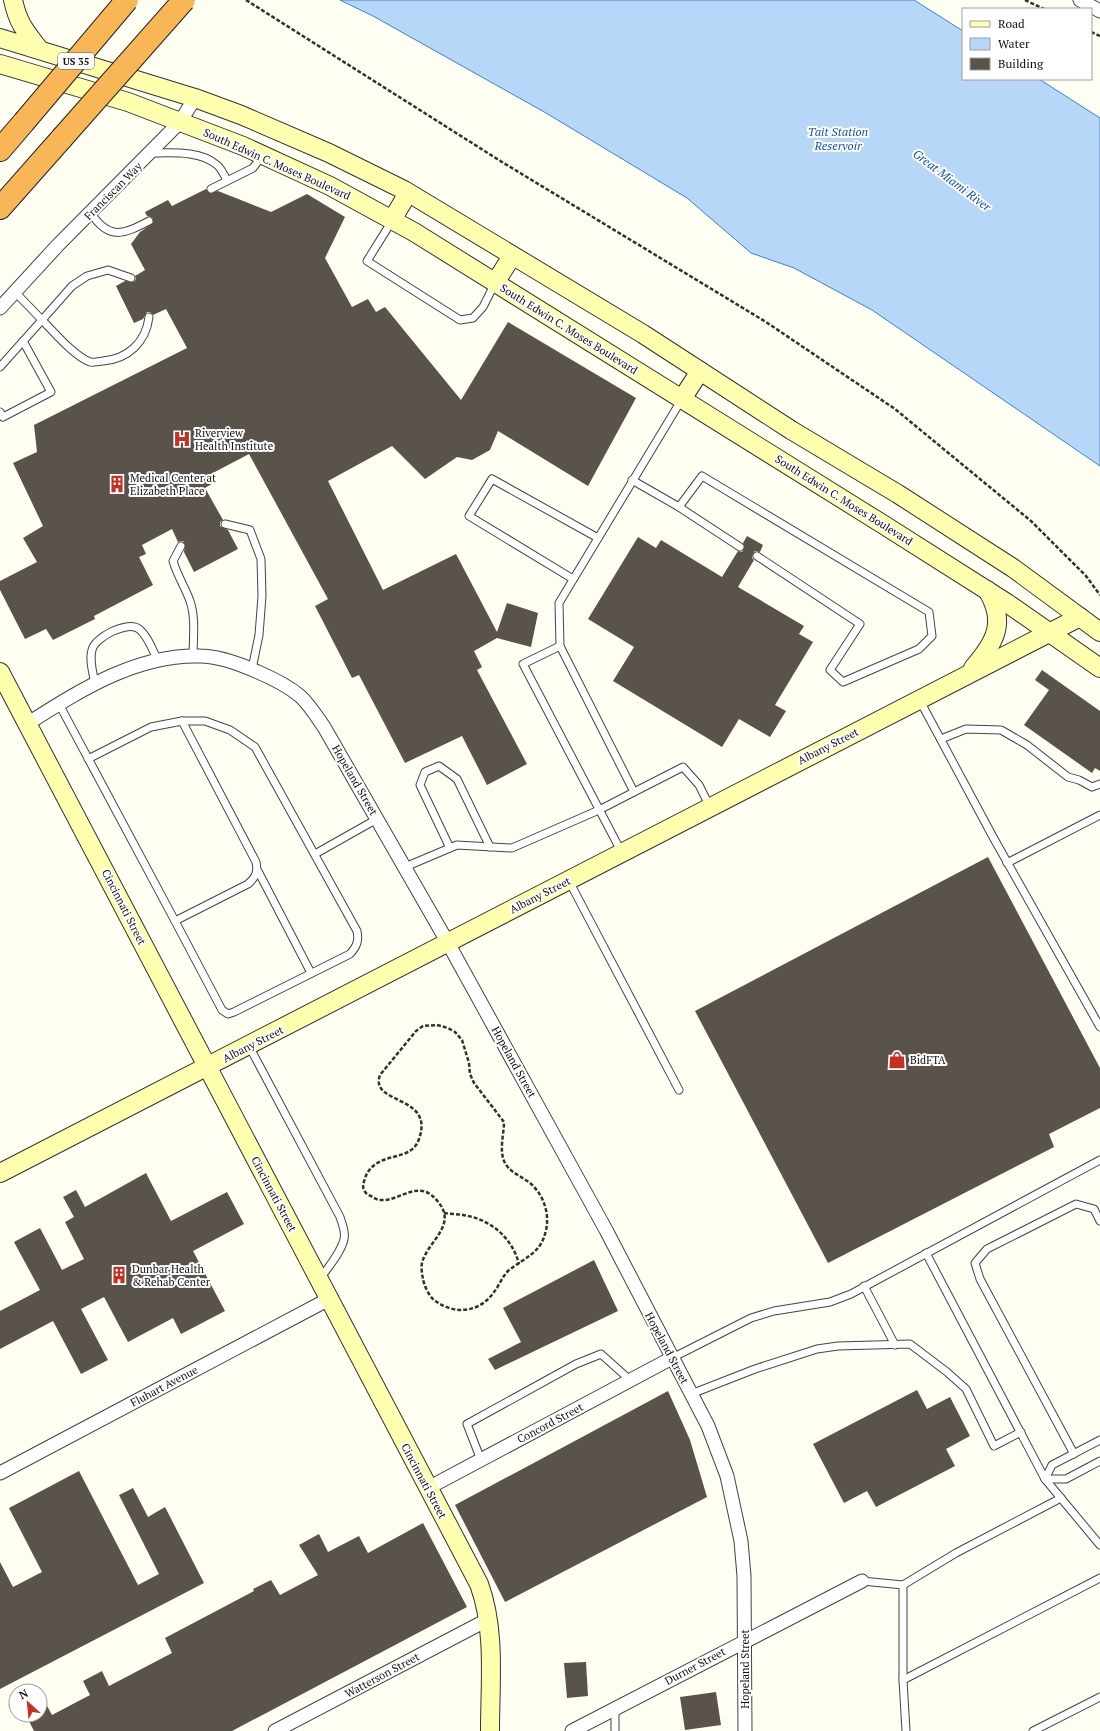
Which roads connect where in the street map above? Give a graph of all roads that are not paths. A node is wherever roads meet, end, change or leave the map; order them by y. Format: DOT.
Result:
graph roads {
  1 [pos="13,0"];
  2 [pos="127,0"];
  3 [pos="184,0"];
  4 [pos="1080,0"];
  5 [pos="1100,11"];
  6 [pos="0,38"];
  7 [pos="39,49"];
  8 [pos="0,64"];
  9 [pos="195,98"];
  10 [pos="180,122"];
  11 [pos="0,150"];
  12 [pos="150,153"];
  13 [pos="263,155"];
  14 [pos="227,180"];
  15 [pos="211,189"];
  16 [pos="408,193"];
  17 [pos="0,208"];
  18 [pos="91,213"];
  19 [pos="392,220"];
  20 [pos="149,221"];
  21 [pos="512,256"];
  22 [pos="131,278"];
  23 [pos="495,283"];
  24 [pos="15,292"];
  25 [pos="0,308"];
  26 [pos="149,317"];
  27 [pos="42,320"];
  28 [pos="23,341"];
  29 [pos="0,367"];
  30 [pos="700,371"];
  31 [pos="682,399"];
  32 [pos="0,412"];
  33 [pos="632,480"];
  34 [pos="679,507"];
  35 [pos="225,524"];
  36 [pos="598,538"];
  37 [pos="181,546"];
  38 [pos="740,547"];
  39 [pos="757,556"];
  40 [pos="573,579"];
  41 [pos="987,590"];
  42 [pos="1080,617"];
  43 [pos="1100,632"];
  44 [pos="1049,633"];
  45 [pos="560,646"];
  46 [pos="193,656"];
  47 [pos="158,661"];
  48 [pos="1100,668"];
  49 [pos="252,669"];
  50 [pos="0,672"];
  51 [pos="966,675"];
  52 [pos="95,684"];
  53 [pos="919,699"];
  54 [pos="59,704"];
  55 [pos="182,720"];
  56 [pos="27,724"];
  57 [pos="940,738"];
  58 [pos="88,759"];
  59 [pos="1100,784"];
  60 [pos="634,792"];
  61 [pos="710,807"];
  62 [pos="599,810"];
  63 [pos="1100,815"];
  64 [pos="377,819"];
  65 [pos="490,847"];
  66 [pos="450,848"];
  67 [pos="622,853"];
  68 [pos="314,854"];
  69 [pos="1007,863"];
  70 [pos="405,867"];
  71 [pos="258,871"];
  72 [pos="569,881"];
  73 [pos="175,921"];
  74 [pos="448,942"];
  75 [pos="311,973"];
  76 [pos="1100,1026"];
  77 [pos="249,1046"];
  78 [pos="207,1068"];
  79 [pos="679,1090"];
  80 [pos="1100,1160"];
  81 [pos="0,1173"];
  82 [pos="1100,1221"];
  83 [pos="926,1253"];
  84 [pos="320,1280"];
  85 [pos="864,1286"];
  86 [pos="329,1299"];
  87 [pos="895,1345"];
  88 [pos="672,1358"];
  89 [pos="630,1380"];
  90 [pos="691,1394"];
  91 [pos="1021,1432"];
  92 [pos="1100,1440"];
  93 [pos="1074,1454"];
  94 [pos="481,1460"];
  95 [pos="1100,1461"];
  96 [pos="0,1473"];
  97 [pos="1046,1479"];
  98 [pos="428,1488"];
  99 [pos="1061,1498"];
  100 [pos="1100,1545"];
  101 [pos="1100,1578"];
  102 [pos="862,1581"];
  103 [pos="903,1585"];
  104 [pos="489,1619"];
  105 [pos="745,1640"];
  106 [pos="903,1680"];
  107 [pos="1100,1697"];
  108 [pos="615,1709"];
  109 [pos="275,1731"];
  110 [pos="490,1731"];
  111 [pos="572,1731"];
  112 [pos="615,1731"];
  113 [pos="745,1731"];
  114 [pos="906,1731"];
  115 [pos="1033,1731"];
  1 -- 7 [label="main road"];
  2 -- 11 [label="highway, US 35, bridge"];
  3 -- 17 [label="highway, bridge"];
  4 -- 5 [label="street"];
  6 -- 7 [label="main road"];
  7 -- 9 [label="main road"];
  8 -- 10 [label="main road, South Edwin C. Moses Boulevard"];
  9 -- 10 [label="street, Franciscan Way"];
  9 -- 16 [label="main road"];
  10 -- 12 [label="street, Franciscan Way"];
  10 -- 13 [label="main road, South Edwin C. Moses Boulevard"];
  12 -- 14 [label="lane"];
  12 -- 18 [label="street, Franciscan Way"];
  13 -- 14 [label="lane"];
  13 -- 19 [label="main road, South Edwin C. Moses Boulevard"];
  14 -- 15 [label="lane"];
  16 -- 19 [label="main road"];
  16 -- 21 [label="main road"];
  18 -- 20 [label="lane"];
  18 -- 24 [label="street, Franciscan Way"];
  19 -- 23 [label="main road, South Edwin C. Moses Boulevard"];
  19 -- 23 [label="lane"];
  21 -- 23 [label="main road"];
  21 -- 30 [label="main road"];
  22 -- 27 [label="lane"];
  23 -- 31 [label="main road, South Edwin C. Moses Boulevard"];
  24 -- 25 [label="street, Franciscan Way"];
  24 -- 27 [label="lane"];
  26 -- 27 [label="lane"];
  27 -- 28 [label="lane"];
  28 -- 29 [label="lane"];
  28 -- 32 [label="lane"];
  30 -- 31 [label="main road"];
  30 -- 42 [label="main road"];
  31 -- 33 [label="lane"];
  31 -- 41 [label="main road, South Edwin C. Moses Boulevard"];
  33 -- 34 [label="lane"];
  33 -- 36 [label="lane"];
  34 -- 38 [label="lane"];
  34 -- 39 [label="lane"];
  35 -- 49 [label="lane"];
  36 -- 40 [label="lane"];
  36 -- 40 [label="lane"];
  37 -- 46 [label="lane"];
  40 -- 45 [label="lane"];
  41 -- 44 [label="main road, South Edwin C. Moses Boulevard"];
  41 -- 51 [label="main road"];
  42 -- 43 [label="main road"];
  42 -- 44 [label="main road, Albany Street"];
  44 -- 48 [label="main road, South Edwin C. Moses Boulevard"];
  44 -- 51 [label="main road, Albany Street"];
  45 -- 60 [label="lane"];
  45 -- 62 [label="lane"];
  46 -- 47 [label="street, Hopeland Street"];
  46 -- 49 [label="street, Hopeland Street"];
  47 -- 52 [label="street, Hopeland Street"];
  47 -- 52 [label="lane"];
  49 -- 64 [label="street, Hopeland Street"];
  50 -- 56 [label="main road, Cincinnati Street"];
  51 -- 53 [label="main road, Albany Street"];
  52 -- 54 [label="street, Hopeland Street"];
  53 -- 57 [label="lane"];
  53 -- 61 [label="main road, Albany Street"];
  54 -- 56 [label="street, Hopeland Street"];
  54 -- 58 [label="lane"];
  55 -- 58 [label="lane"];
  55 -- 68 [label="lane"];
  55 -- 71 [label="lane"];
  56 -- 78 [label="main road, Cincinnati Street"];
  57 -- 59 [label="lane"];
  57 -- 69 [label="lane"];
  58 -- 73 [label="lane"];
  60 -- 61 [label="lane"];
  60 -- 62 [label="lane"];
  61 -- 67 [label="main road, Albany Street"];
  62 -- 65 [label="lane"];
  62 -- 67 [label="lane"];
  63 -- 69 [label="lane"];
  64 -- 68 [label="lane"];
  64 -- 70 [label="street, Hopeland Street"];
  65 -- 66 [label="lane"];
  65 -- 66 [label="lane"];
  66 -- 70 [label="lane"];
  67 -- 72 [label="main road, Albany Street"];
  68 -- 75 [label="lane"];
  69 -- 76 [label="lane"];
  70 -- 74 [label="street, Hopeland Street"];
  71 -- 73 [label="lane"];
  71 -- 75 [label="lane"];
  72 -- 74 [label="main road, Albany Street"];
  72 -- 79 [label="lane"];
  73 -- 75 [label="lane"];
  74 -- 77 [label="main road, Albany Street"];
  74 -- 88 [label="street, Hopeland Street"];
  77 -- 78 [label="main road, Albany Street"];
  77 -- 84 [label="lane"];
  78 -- 81 [label="main road, Albany Street"];
  78 -- 84 [label="main road, Cincinnati Street"];
  80 -- 83 [label="lane"];
  82 -- 93 [label="lane"];
  83 -- 85 [label="lane"];
  83 -- 91 [label="lane"];
  84 -- 86 [label="main road, Cincinnati Street"];
  85 -- 87 [label="lane"];
  85 -- 88 [label="lane"];
  86 -- 96 [label="street, Fluhart Avenue"];
  86 -- 98 [label="main road, Cincinnati Street"];
  87 -- 90 [label="lane"];
  87 -- 91 [label="lane"];
  88 -- 89 [label="street, Concord Street"];
  88 -- 90 [label="street, Hopeland Street"];
  89 -- 94 [label="street, Concord Street"];
  89 -- 94 [label="lane"];
  90 -- 105 [label="street, Hopeland Street"];
  91 -- 97 [label="lane"];
  92 -- 93 [label="lane"];
  93 -- 97 [label="lane"];
  94 -- 98 [label="street, Concord Street"];
  95 -- 97 [label="lane"];
  97 -- 99 [label="lane"];
  98 -- 104 [label="main road, Cincinnati Street"];
  99 -- 100 [label="lane"];
  99 -- 103 [label="lane"];
  101 -- 106 [label="lane"];
  102 -- 103 [label="lane"];
  102 -- 105 [label="street, Durner Street"];
  103 -- 106 [label="lane"];
  104 -- 109 [label="street, Watterson Street"];
  104 -- 110 [label="main road, Cincinnati Street"];
  105 -- 108 [label="street, Durner Street"];
  105 -- 113 [label="street, Hopeland Street"];
  106 -- 114 [label="lane"];
  107 -- 115 [label="lane"];
  108 -- 111 [label="street, Durner Street"];
  108 -- 112 [label="lane"];
}
